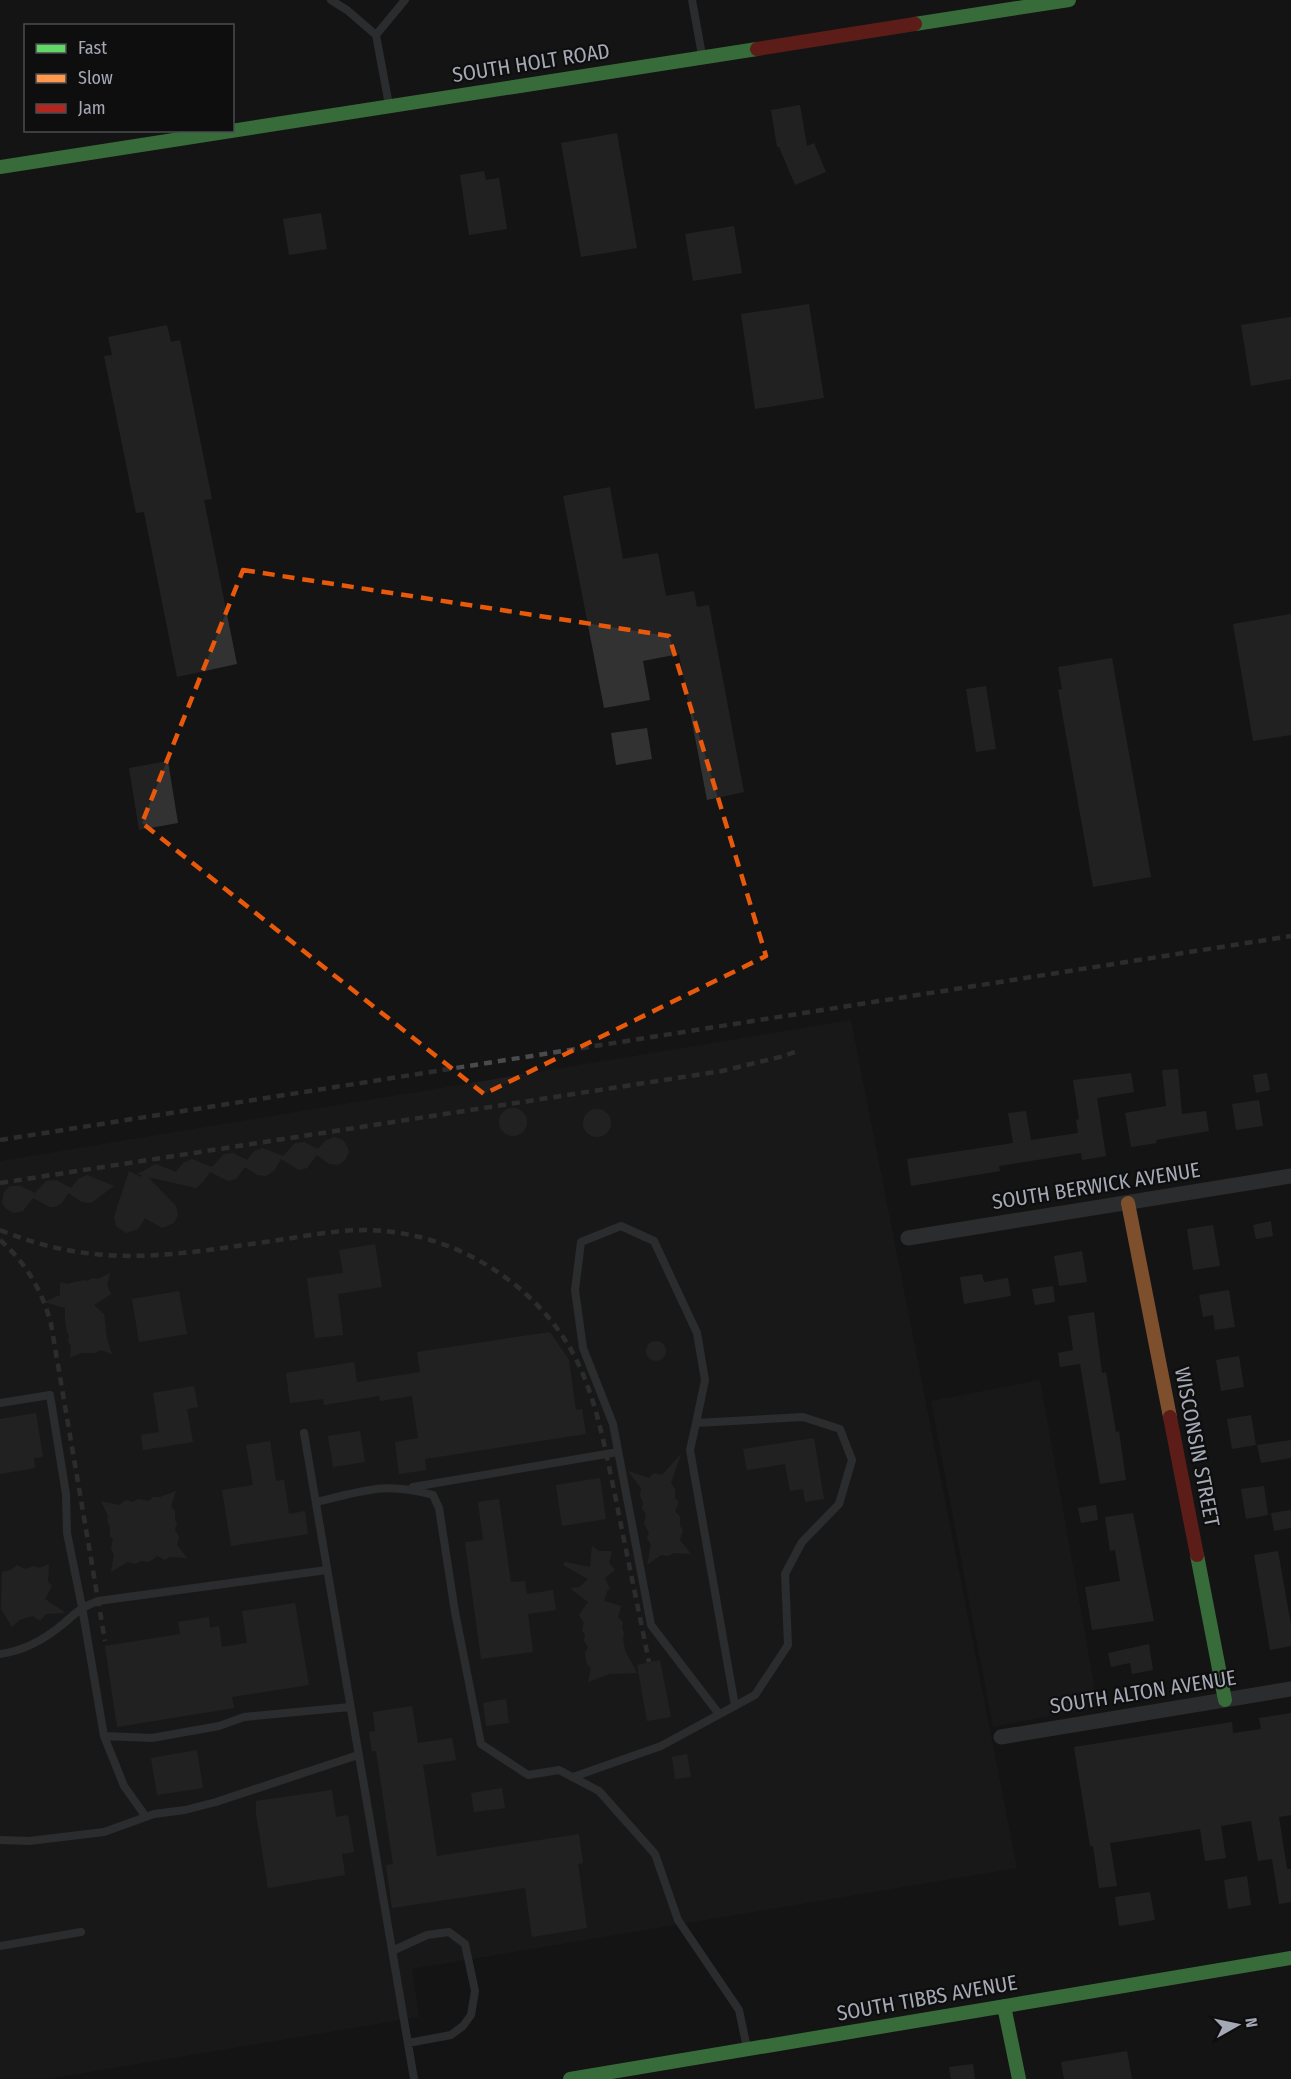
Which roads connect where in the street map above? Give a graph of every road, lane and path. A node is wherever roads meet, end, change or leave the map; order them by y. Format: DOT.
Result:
graph roads {
  1 [pos="331,0"];
  2 [pos="405,0"];
  3 [pos="693,0"];
  4 [pos="1070,0"];
  5 [pos="375,35"];
  6 [pos="702,57"];
  7 [pos="389,107"];
  8 [pos="234,131"];
  9 [pos="227,132"];
  10 [pos="0,167"];
  11 [pos="1291,1176"];
  12 [pos="1128,1203"];
  13 [pos="908,1238"];
  14 [pos="0,1403"];
  15 [pos="696,1423"];
  16 [pos="304,1433"];
  17 [pos="618,1452"];
  18 [pos="408,1488"];
  19 [pos="316,1502"];
  20 [pos="327,1570"];
  21 [pos="82,1607"];
  22 [pos="0,1654"];
  23 [pos="1291,1689"];
  24 [pos="1225,1700"];
  25 [pos="735,1706"];
  26 [pos="350,1707"];
  27 [pos="719,1714"];
  28 [pos="104,1736"];
  29 [pos="1001,1737"];
  30 [pos="358,1755"];
  31 [pos="573,1777"];
  32 [pos="146,1817"];
  33 [pos="0,1840"];
  34 [pos="81,1932"];
  35 [pos="0,1946"];
  36 [pos="392,1951"];
  37 [pos="1291,1958"];
  38 [pos="1004,2006"];
  39 [pos="408,2043"];
  40 [pos="748,2049"];
  41 [pos="414,2079"];
  42 [pos="570,2079"];
  43 [pos="1019,2079"];
  1 -- 5 [label="lane"];
  2 -- 5 [label="lane"];
  3 -- 6 [label="lane"];
  4 -- 6 [label="main road, SOUTH HOLT ROAD"];
  5 -- 7 [label="lane"];
  6 -- 7 [label="main road, SOUTH HOLT ROAD"];
  7 -- 8 [label="main road, SOUTH HOLT ROAD"];
  9 -- 10 [label="main road, SOUTH HOLT ROAD"];
  11 -- 12 [label="street, SOUTH BERWICK AVENUE"];
  12 -- 13 [label="street, SOUTH BERWICK AVENUE"];
  12 -- 24 [label="main road, WISCONSIN STREET"];
  14 -- 21 [label="lane"];
  15 -- 17 [label="lane"];
  15 -- 25 [label="lane"];
  15 -- 25 [label="lane"];
  16 -- 19 [label="lane"];
  17 -- 18 [label="lane"];
  17 -- 27 [label="lane"];
  18 -- 19 [label="lane"];
  18 -- 31 [label="lane"];
  19 -- 20 [label="lane"];
  20 -- 21 [label="lane"];
  20 -- 26 [label="lane"];
  21 -- 22 [label="lane"];
  21 -- 28 [label="lane"];
  23 -- 24 [label="street, SOUTH ALTON AVENUE"];
  24 -- 29 [label="street, SOUTH ALTON AVENUE"];
  25 -- 27 [label="lane"];
  26 -- 28 [label="lane"];
  26 -- 30 [label="lane"];
  27 -- 31 [label="lane"];
  28 -- 32 [label="lane"];
  30 -- 32 [label="lane"];
  30 -- 36 [label="lane"];
  31 -- 40 [label="lane"];
  32 -- 33 [label="lane"];
  34 -- 35 [label="lane"];
  36 -- 39 [label="lane"];
  36 -- 39 [label="lane"];
  37 -- 38 [label="main road, SOUTH TIBBS AVENUE"];
  38 -- 40 [label="main road, SOUTH TIBBS AVENUE"];
  38 -- 43 [label="main road"];
  39 -- 41 [label="lane"];
  40 -- 42 [label="main road, SOUTH TIBBS AVENUE"];
}
